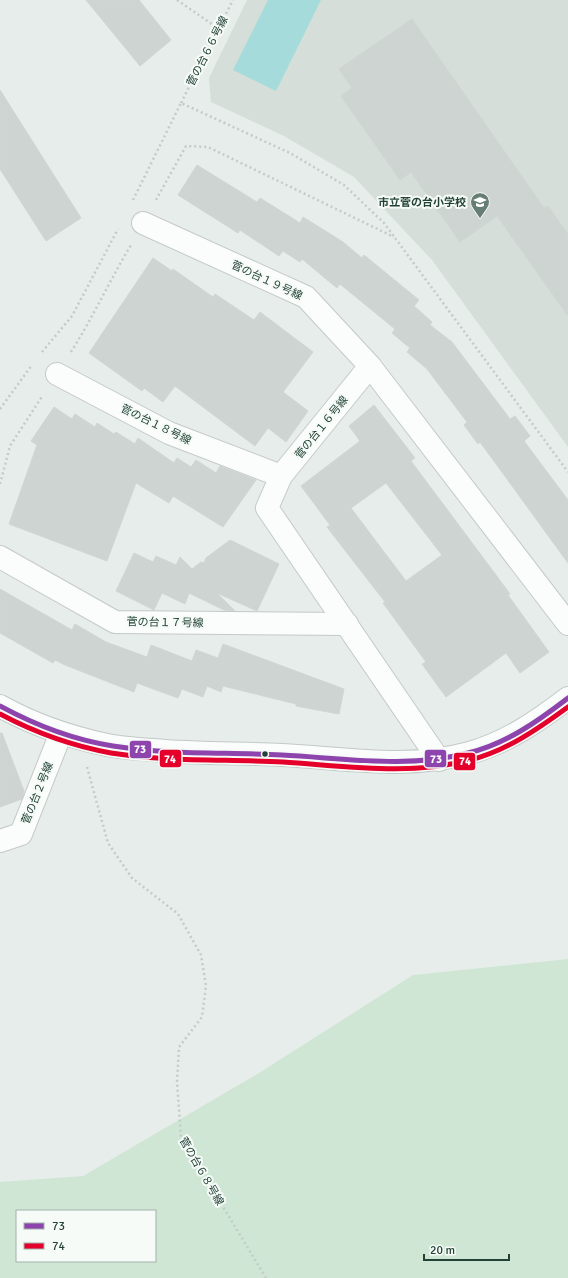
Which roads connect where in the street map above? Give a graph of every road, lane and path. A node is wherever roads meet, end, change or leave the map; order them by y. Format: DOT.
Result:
graph roads {
  1 [pos="177,0"];
  2 [pos="233,0"];
  3 [pos="219,29"];
  4 [pos="181,103"];
  5 [pos="143,223"];
  6 [pos="395,237"];
  7 [pos="370,366"];
  8 [pos="57,374"];
  9 [pos="281,476"];
  10 [pos="0,484"];
  11 [pos="0,557"];
  12 [pos="347,624"];
  13 [pos="568,624"];
  14 [pos="568,698"];
  15 [pos="0,706"];
  16 [pos="61,733"];
  17 [pos="439,760"];
  18 [pos="87,764"];
  19 [pos="0,841"];
  20 [pos="266,1278"];
  1 -- 3 [label="path"];
  2 -- 3 [label="path, 菅の台６６号線"];
  3 -- 4 [label="path, 菅の台６６号線"];
  5 -- 6 [label="path"];
  5 -- 7 [label="street, 菅の台１９号線"];
  5 -- 8 [label="path"];
  7 -- 9 [label="street, 菅の台１６号線"];
  7 -- 13 [label="street"];
  8 -- 9 [label="street, 菅の台１８号線"];
  8 -- 10 [label="path"];
  9 -- 12 [label="street, 菅の台１６号線"];
  11 -- 12 [label="street, 菅の台１７号線"];
  12 -- 17 [label="street, 菅の台１６号線"];
  14 -- 17 [label="street"];
  15 -- 16 [label="street"];
  16 -- 17 [label="street"];
  16 -- 19 [label="street, 菅の台２号線"];
  18 -- 20 [label="path, 菅の台６８号線"];
}
